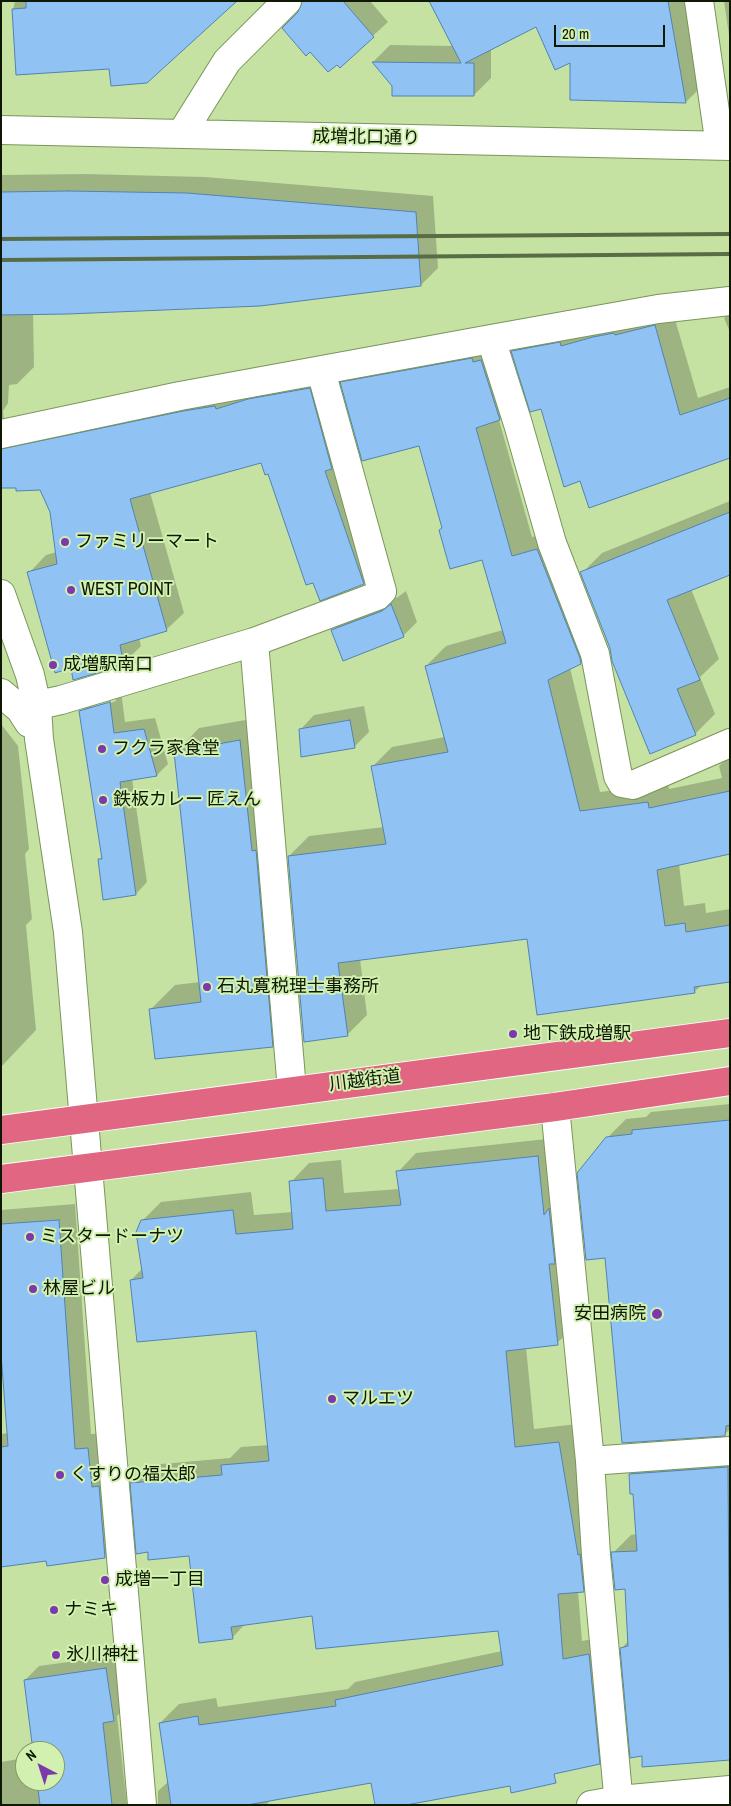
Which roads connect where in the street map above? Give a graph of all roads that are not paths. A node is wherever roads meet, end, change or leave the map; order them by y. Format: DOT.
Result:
graph roads {
  1 [pos="287,1"];
  2 [pos="699,1"];
  3 [pos="1,130"];
  4 [pos="182,133"];
  5 [pos="725,146"];
  6 [pos="730,301"];
  7 [pos="491,339"];
  8 [pos="322,371"];
  9 [pos="1,434"];
  10 [pos="1,595"];
  11 [pos="254,642"];
  12 [pos="19,703"];
  13 [pos="730,743"];
  14 [pos="730,1033"];
  15 [pos="730,1082"];
  16 [pos="292,1090"];
  17 [pos="555,1107"];
  18 [pos="84,1119"];
  19 [pos="1,1130"];
  20 [pos="88,1167"];
  21 [pos="1,1179"];
  22 [pos="730,1451"];
  23 [pos="590,1461"];
  24 [pos="730,1790"];
  25 [pos="619,1802"];
  26 [pos="142,1805"];
  27 [pos="591,1805"];
  1 -- 4 [label="street"];
  2 -- 5 [label="street"];
  3 -- 4 [label="street, 成増北口通り"];
  4 -- 5 [label="street, 成増北口通り"];
  6 -- 7 [label="street"];
  7 -- 8 [label="street"];
  7 -- 13 [label="street"];
  8 -- 9 [label="street"];
  8 -- 11 [label="street"];
  10 -- 12 [label="street"];
  11 -- 12 [label="street"];
  11 -- 16 [label="street"];
  12 -- 18 [label="street"];
  14 -- 16 [label="highway, 川越街道"];
  15 -- 17 [label="highway"];
  16 -- 18 [label="highway, 川越街道"];
  17 -- 20 [label="highway"];
  17 -- 23 [label="street"];
  18 -- 19 [label="highway, 川越街道"];
  18 -- 20 [label="street"];
  20 -- 21 [label="highway"];
  20 -- 26 [label="street"];
  22 -- 23 [label="street"];
  23 -- 25 [label="street"];
  24 -- 25 [label="street"];
  25 -- 27 [label="street"];
}
